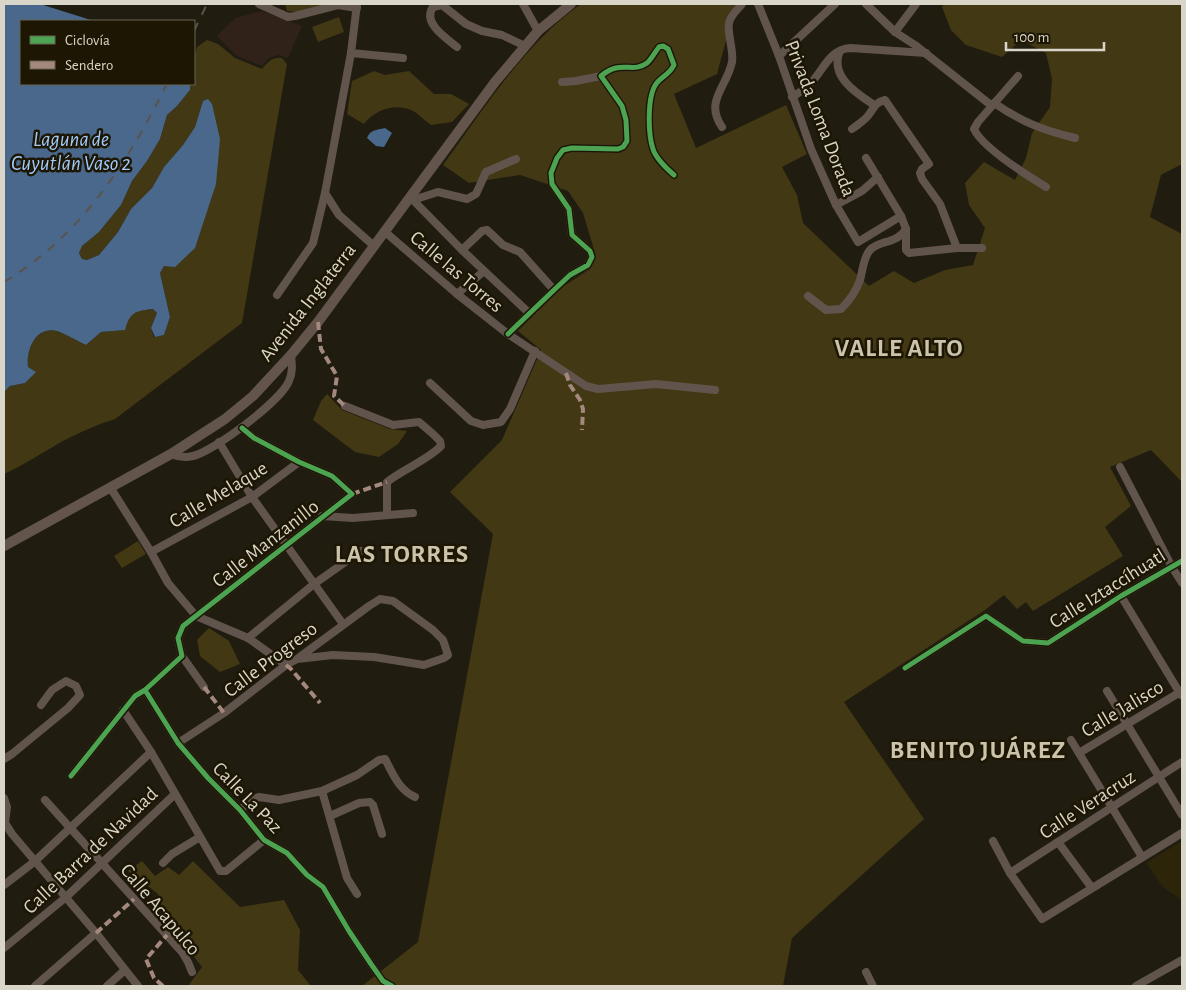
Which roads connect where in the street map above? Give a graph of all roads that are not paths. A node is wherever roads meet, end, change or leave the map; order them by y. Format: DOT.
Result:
graph roads {
  1 [pos="259,4"];
  2 [pos="523,4"];
  3 [pos="571,4"];
  4 [pos="742,4"];
  5 [pos="758,4"];
  6 [pos="835,4"];
  7 [pos="866,4"];
  8 [pos="916,4"];
  9 [pos="431,5"];
  10 [pos="357,6"];
  11 [pos="538,31"];
  12 [pos="895,32"];
  13 [pos="525,46"];
  14 [pos="457,47"];
  15 [pos="841,49"];
  16 [pos="352,53"];
  17 [pos="926,53"];
  18 [pos="779,56"];
  19 [pos="403,58"];
  20 [pos="601,76"];
  21 [pos="1018,76"];
  22 [pos="562,82"];
  23 [pos="792,96"];
  24 [pos="874,105"];
  25 [pos="993,105"];
  26 [pos="722,127"];
  27 [pos="852,129"];
  28 [pos="1075,138"];
  29 [pos="866,158"];
  30 [pos="516,160"];
  31 [pos="674,175"];
  32 [pos="878,177"];
  33 [pos="1046,187"];
  34 [pos="325,193"];
  35 [pos="411,198"];
  36 [pos="836,205"];
  37 [pos="901,216"];
  38 [pos="906,229"];
  39 [pos="384,231"];
  40 [pos="374,246"];
  41 [pos="957,248"];
  42 [pos="982,248"];
  43 [pos="462,250"];
  44 [pos="484,271"];
  45 [pos="554,290"];
  46 [pos="458,294"];
  47 [pos="278,295"];
  48 [pos="808,296"];
  49 [pos="529,313"];
  50 [pos="508,334"];
  51 [pos="535,351"];
  52 [pos="291,355"];
  53 [pos="430,383"];
  54 [pos="715,390"];
  55 [pos="345,406"];
  56 [pos="242,428"];
  57 [pos="219,442"];
  58 [pos="171,454"];
  59 [pos="299,462"];
  60 [pos="1120,467"];
  61 [pos="110,487"];
  62 [pos="252,497"];
  63 [pos="413,513"];
  64 [pos="387,514"];
  65 [pos="322,516"];
  66 [pos="4,546"];
  67 [pos="286,546"];
  68 [pos="362,551"];
  69 [pos="151,552"];
  70 [pos="1182,561"];
  71 [pos="1172,566"];
  72 [pos="1182,583"];
  73 [pos="314,584"];
  74 [pos="1121,596"];
  75 [pos="196,616"];
  76 [pos="343,624"];
  77 [pos="248,638"];
  78 [pos="182,656"];
  79 [pos="297,659"];
  80 [pos="286,665"];
  81 [pos="905,668"];
  82 [pos="204,688"];
  83 [pos="145,690"];
  84 [pos="1107,692"];
  85 [pos="1181,693"];
  86 [pos="41,705"];
  87 [pos="123,710"];
  88 [pos="1127,724"];
  89 [pos="1071,740"];
  90 [pos="178,742"];
  91 [pos="151,752"];
  92 [pos="1079,752"];
  93 [pos="4,759"];
  94 [pos="1182,762"];
  95 [pos="71,776"];
  96 [pos="1159,777"];
  97 [pos="322,791"];
  98 [pos="175,794"];
  99 [pos="415,797"];
  100 [pos="4,798"];
  101 [pos="45,800"];
  102 [pos="1112,806"];
  103 [pos="240,810"];
  104 [pos="1182,815"];
  105 [pos="330,816"];
  106 [pos="71,829"];
  107 [pos="1182,833"];
  108 [pos="382,834"];
  109 [pos="200,837"];
  110 [pos="264,840"];
  111 [pos="993,841"];
  112 [pos="1058,842"];
  113 [pos="1142,857"];
  114 [pos="34,862"];
  115 [pos="162,862"];
  116 [pos="102,863"];
  117 [pos="1010,873"];
  118 [pos="4,885"];
  119 [pos="1092,888"];
  120 [pos="357,894"];
  121 [pos="65,898"];
  122 [pos="96,933"];
  123 [pos="4,948"];
  124 [pos="1182,960"];
  125 [pos="125,970"];
  126 [pos="192,972"];
  127 [pos="866,972"];
  128 [pos="1147,983"];
  129 [pos="35,986"];
  130 [pos="107,986"];
  131 [pos="138,986"];
  132 [pos="392,986"];
  133 [pos="873,986"];
  134 [pos="1136,986"];
  1 -- 10 [label="street"];
  2 -- 11 [label="street"];
  3 -- 11 [label="main road, Avenida Inglaterra"];
  4 -- 26 [label="street"];
  5 -- 18 [label="street, Privada Loma Dorada"];
  6 -- 18 [label="street"];
  7 -- 12 [label="street"];
  8 -- 12 [label="street"];
  9 -- 13 [label="street"];
  9 -- 14 [label="street"];
  10 -- 16 [label="street"];
  11 -- 13 [label="main road, Avenida Inglaterra"];
  12 -- 17 [label="street"];
  13 -- 35 [label="main road, Avenida Inglaterra"];
  15 -- 17 [label="street"];
  15 -- 23 [label="street"];
  15 -- 24 [label="street"];
  16 -- 19 [label="street"];
  16 -- 34 [label="street"];
  17 -- 25 [label="street"];
  18 -- 23 [label="street, Privada Loma Dorada"];
  20 -- 22 [label="street"];
  20 -- 31 [label="street"];
  20 -- 45 [label="street"];
  21 -- 25 [label="street"];
  23 -- 36 [label="street, Privada Loma Dorada"];
  24 -- 27 [label="street"];
  24 -- 41 [label="street"];
  25 -- 28 [label="street"];
  25 -- 33 [label="street"];
  29 -- 32 [label="street"];
  30 -- 35 [label="street"];
  32 -- 36 [label="street"];
  32 -- 37 [label="street"];
  34 -- 40 [label="street"];
  34 -- 47 [label="street"];
  35 -- 39 [label="main road, Avenida Inglaterra"];
  35 -- 43 [label="street"];
  36 -- 37 [label="street, Privada Loma Dorada"];
  37 -- 38 [label="street"];
  38 -- 41 [label="street"];
  38 -- 48 [label="street"];
  39 -- 40 [label="main road, Avenida Inglaterra"];
  39 -- 46 [label="street, Calle las Torres"];
  40 -- 52 [label="main road, Avenida Inglaterra"];
  41 -- 42 [label="street"];
  43 -- 44 [label="street"];
  43 -- 45 [label="street"];
  44 -- 46 [label="street"];
  44 -- 49 [label="street"];
  45 -- 49 [label="street"];
  46 -- 50 [label="street, Calle las Torres"];
  49 -- 50 [label="street"];
  50 -- 51 [label="street, Calle las Torres"];
  51 -- 53 [label="street"];
  51 -- 54 [label="street, Calle las Torres"];
  52 -- 56 [label="street"];
  52 -- 58 [label="main road, Avenida Inglaterra"];
  55 -- 64 [label="street"];
  56 -- 57 [label="street"];
  56 -- 59 [label="street"];
  57 -- 58 [label="street"];
  57 -- 62 [label="street"];
  58 -- 61 [label="main road, Avenida Inglaterra"];
  59 -- 62 [label="street, Calle Melaque"];
  59 -- 65 [label="street, Calle Manzanillo"];
  60 -- 71 [label="street"];
  61 -- 66 [label="main road, Avenida Inglaterra"];
  61 -- 69 [label="street"];
  62 -- 67 [label="street"];
  62 -- 69 [label="street, Calle Melaque"];
  63 -- 64 [label="street, Calle Manzanillo"];
  64 -- 65 [label="street, Calle Manzanillo"];
  65 -- 67 [label="street, Calle Manzanillo"];
  67 -- 73 [label="street"];
  67 -- 75 [label="street, Calle Manzanillo"];
  68 -- 73 [label="street"];
  69 -- 75 [label="street"];
  70 -- 71 [label="street, Calle Iztaccíhuatl"];
  71 -- 72 [label="street"];
  71 -- 74 [label="street, Calle Iztaccíhuatl"];
  73 -- 76 [label="street"];
  73 -- 77 [label="street"];
  74 -- 81 [label="street, Calle Iztaccíhuatl"];
  74 -- 85 [label="street"];
  75 -- 77 [label="street"];
  75 -- 78 [label="street, Calle Manzanillo"];
  76 -- 79 [label="street, Calle Progreso"];
  76 -- 79 [label="street, Calle Progreso"];
  77 -- 80 [label="street"];
  78 -- 82 [label="street"];
  78 -- 83 [label="street"];
  79 -- 80 [label="street, Calle Progreso"];
  80 -- 90 [label="street, Calle Progreso"];
  83 -- 87 [label="street"];
  83 -- 90 [label="street, Calle La Paz"];
  84 -- 88 [label="street"];
  85 -- 88 [label="street, Calle Jalisco"];
  86 -- 93 [label="street"];
  87 -- 91 [label="street"];
  87 -- 95 [label="street"];
  88 -- 92 [label="street, Calle Jalisco"];
  88 -- 96 [label="street"];
  89 -- 92 [label="street"];
  90 -- 103 [label="street, Calle La Paz"];
  91 -- 98 [label="street"];
  91 -- 106 [label="street"];
  92 -- 102 [label="street"];
  94 -- 96 [label="street, Calle Veracruz"];
  96 -- 102 [label="street, Calle Veracruz"];
  96 -- 104 [label="street"];
  97 -- 99 [label="street"];
  97 -- 103 [label="street"];
  97 -- 105 [label="street"];
  98 -- 109 [label="street"];
  98 -- 116 [label="street, Calle Barra de Navidad"];
  100 -- 114 [label="street"];
  101 -- 106 [label="street, Calle Acapulco"];
  102 -- 112 [label="street, Calle Veracruz"];
  102 -- 113 [label="street"];
  103 -- 110 [label="street, Calle La Paz"];
  105 -- 108 [label="street"];
  105 -- 120 [label="street"];
  106 -- 114 [label="street"];
  106 -- 116 [label="street, Calle Acapulco"];
  107 -- 113 [label="street"];
  109 -- 110 [label="street"];
  109 -- 115 [label="street"];
  110 -- 132 [label="street, Calle La Paz"];
  111 -- 117 [label="street"];
  112 -- 117 [label="street, Calle Veracruz"];
  112 -- 119 [label="street"];
  113 -- 119 [label="street"];
  114 -- 118 [label="street"];
  114 -- 121 [label="street"];
  116 -- 121 [label="street, Calle Barra de Navidad"];
  116 -- 126 [label="street, Calle Acapulco"];
  117 -- 119 [label="street"];
  121 -- 122 [label="street"];
  121 -- 123 [label="street, Calle Barra de Navidad"];
  122 -- 125 [label="street"];
  122 -- 129 [label="street"];
  124 -- 128 [label="street"];
  125 -- 130 [label="street"];
  125 -- 131 [label="street"];
  127 -- 133 [label="street"];
  128 -- 134 [label="street"];
}
